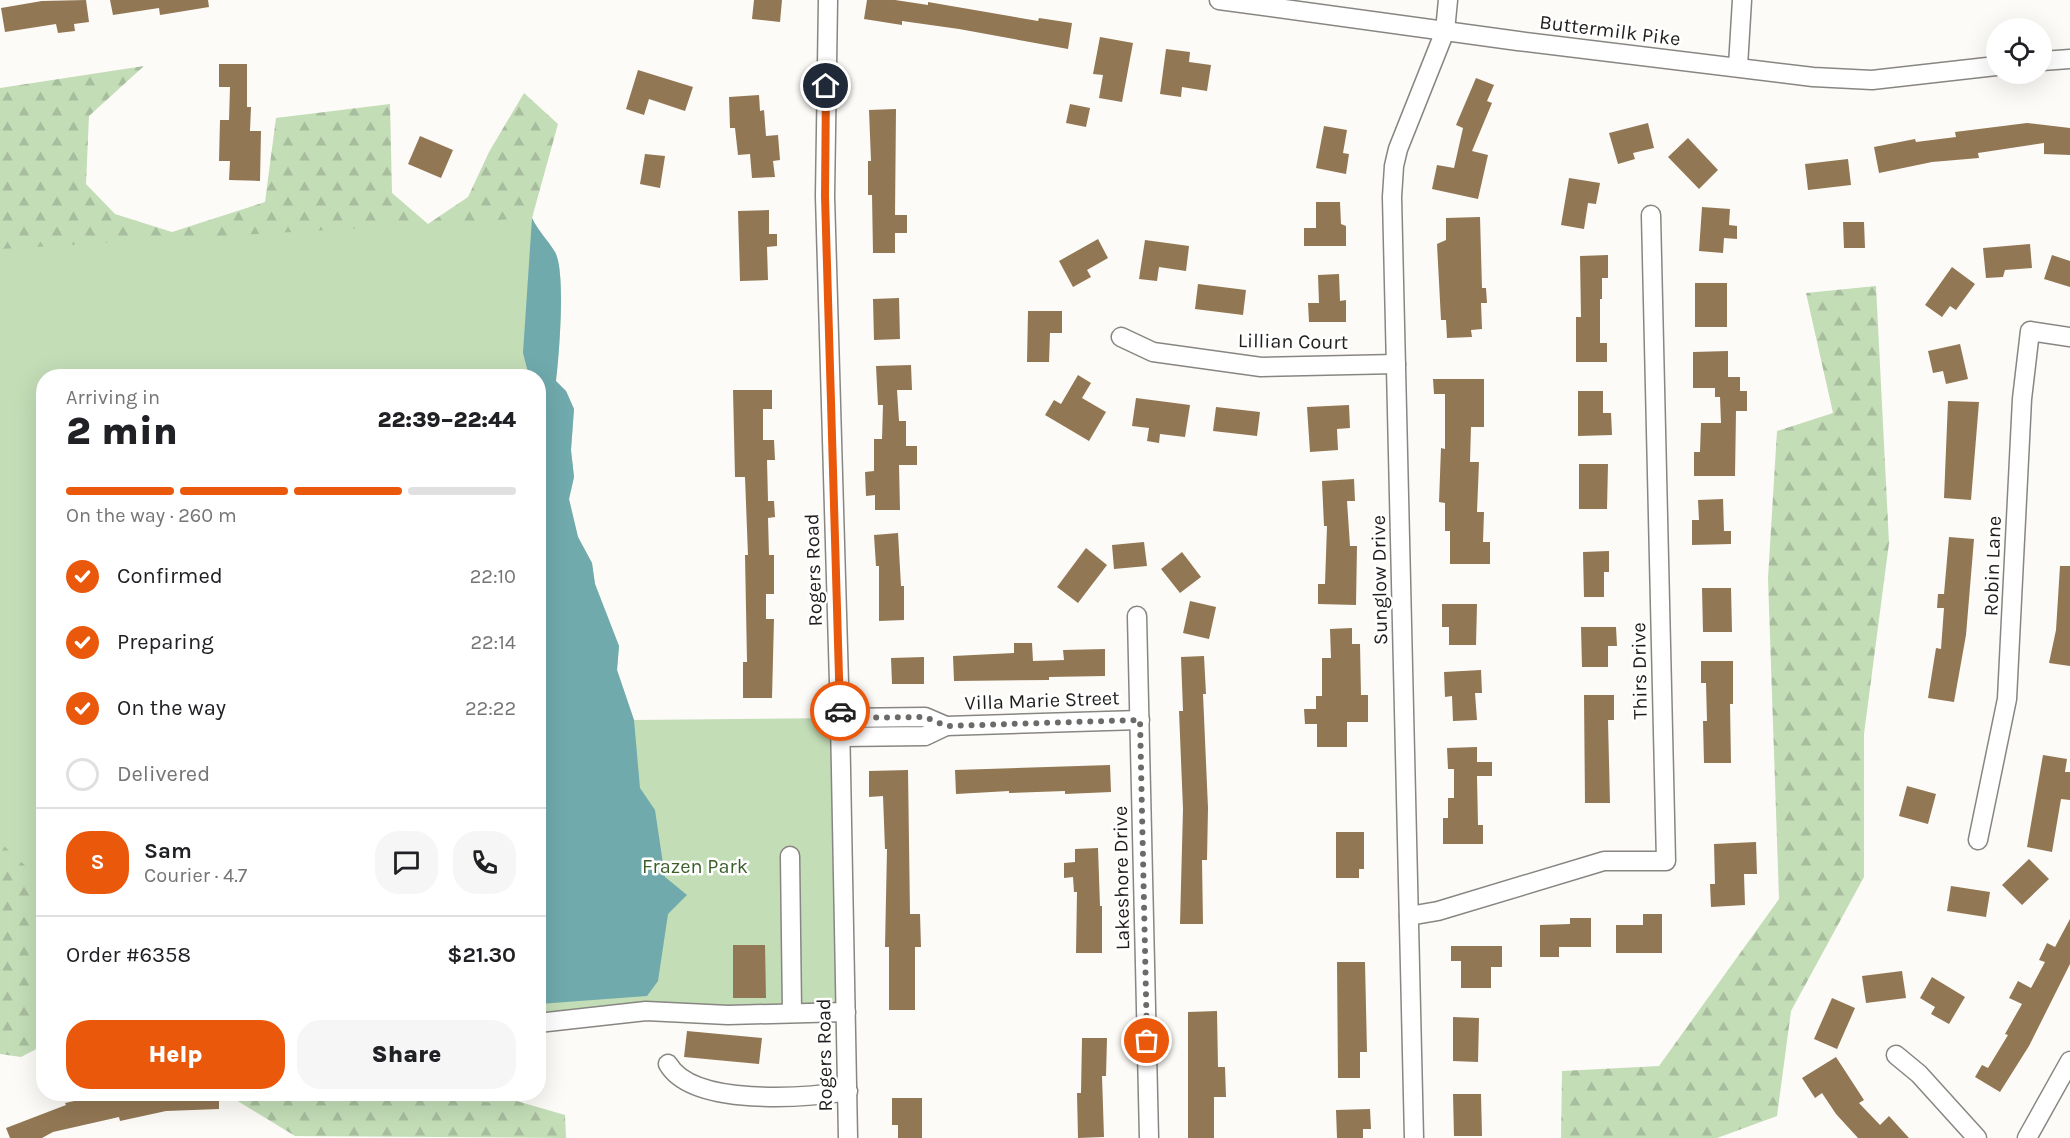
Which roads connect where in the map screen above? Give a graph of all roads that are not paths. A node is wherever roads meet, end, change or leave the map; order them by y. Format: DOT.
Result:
graph roads {
  1 [pos="828,0"];
  2 [pos="1219,0"];
  3 [pos="1448,0"];
  4 [pos="1742,0"];
  5 [pos="1445,31"];
  6 [pos="2070,59"];
  7 [pos="2052,60"];
  8 [pos="1738,66"];
  9 [pos="1986,67"];
  10 [pos="1651,215"];
  11 [pos="1121,337"];
  12 [pos="2070,337"];
  13 [pos="1396,364"];
  14 [pos="1137,616"];
  15 [pos="840,718"];
  16 [pos="1140,720"];
  17 [pos="946,726"];
  18 [pos="840,737"];
  19 [pos="1978,840"];
  20 [pos="790,856"];
  21 [pos="1409,916"];
  22 [pos="792,1012"];
  23 [pos="846,1012"];
  24 [pos="546,1022"];
  25 [pos="1896,1055"];
  26 [pos="2070,1061"];
  27 [pos="668,1064"];
  28 [pos="848,1091"];
  29 [pos="848,1138"];
  30 [pos="1149,1138"];
  31 [pos="1414,1138"];
  32 [pos="1977,1138"];
  33 [pos="2027,1138"];
  1 -- 15 [label="street, Rogers Road"];
  2 -- 5 [label="street, Buttermilk Pike"];
  3 -- 5 [label="street, Sunglow Drive"];
  4 -- 8 [label="street"];
  5 -- 8 [label="street, Buttermilk Pike"];
  5 -- 13 [label="street, Sunglow Drive"];
  6 -- 7 [label="street"];
  8 -- 9 [label="street, Buttermilk Pike"];
  10 -- 21 [label="street, Thirs Drive"];
  11 -- 13 [label="street, Lillian Court"];
  12 -- 19 [label="street, Robin Lane"];
  13 -- 21 [label="street, Sunglow Drive"];
  14 -- 16 [label="street, Lakeshore Drive"];
  15 -- 17 [label="street, Villa Marie Street"];
  15 -- 18 [label="street, Rogers Road"];
  16 -- 17 [label="street, Villa Marie Street"];
  16 -- 30 [label="street, Lakeshore Drive"];
  17 -- 18 [label="street, Villa Marie Street"];
  18 -- 23 [label="street, Rogers Road"];
  20 -- 22 [label="street"];
  21 -- 31 [label="street, Sunglow Drive"];
  22 -- 23 [label="street"];
  22 -- 24 [label="street"];
  23 -- 28 [label="street, Rogers Road"];
  25 -- 32 [label="street"];
  26 -- 33 [label="street"];
  27 -- 28 [label="street"];
  28 -- 29 [label="street, Rogers Road"];
}
